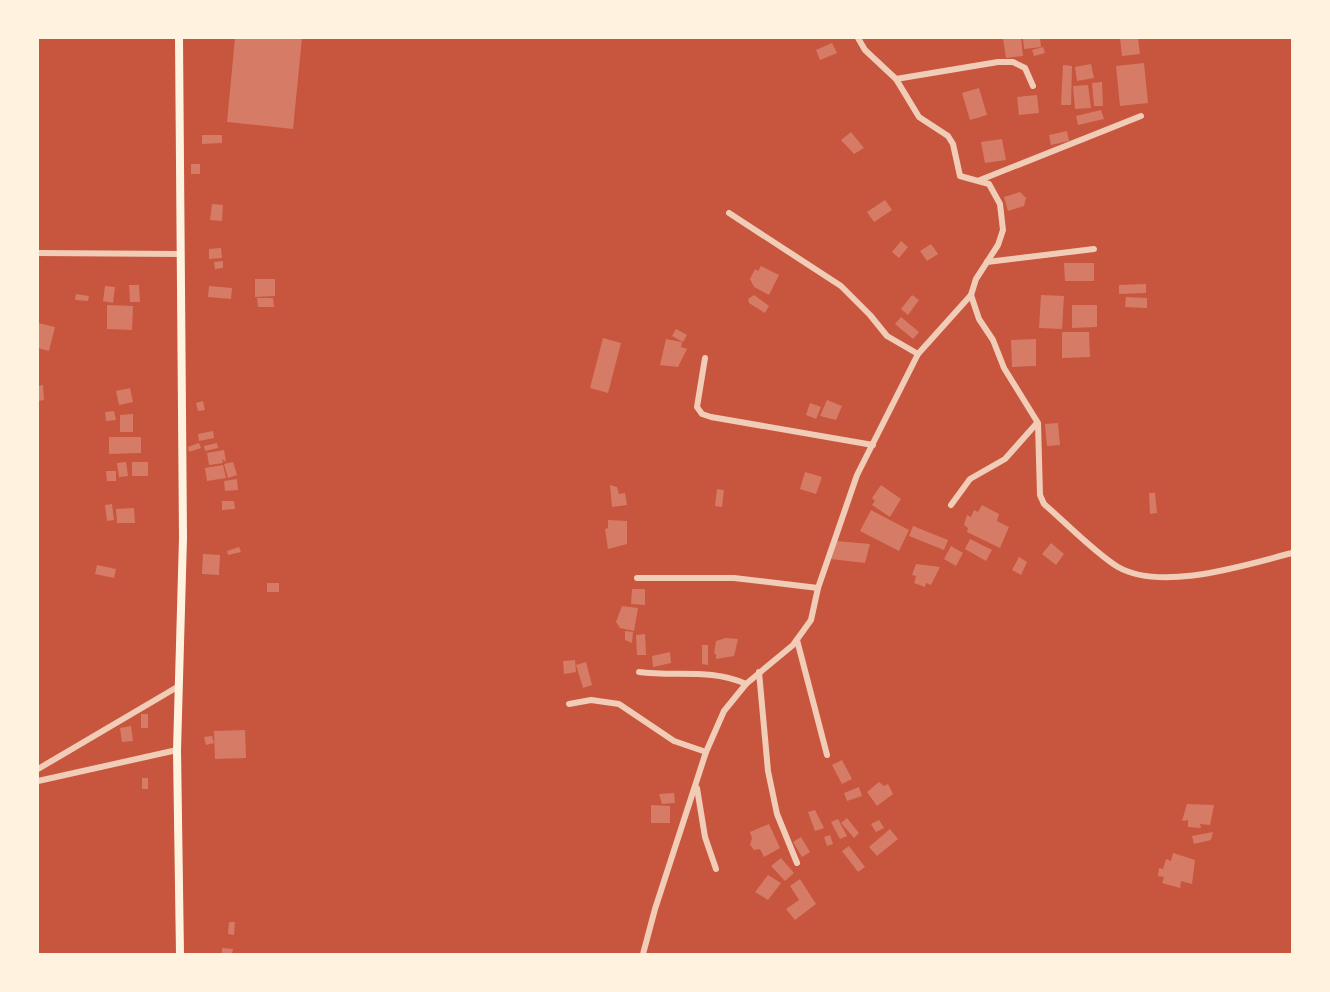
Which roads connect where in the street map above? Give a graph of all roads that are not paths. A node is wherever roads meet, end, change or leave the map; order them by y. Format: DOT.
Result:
graph roads {
  1 [pos="179,38"];
  2 [pos="858,38"];
  3 [pos="896,79"];
  4 [pos="1034,86"];
  5 [pos="1141,116"];
  6 [pos="979,180"];
  7 [pos="729,213"];
  8 [pos="1094,249"];
  9 [pos="38,253"];
  10 [pos="180,254"];
  11 [pos="987,262"];
  12 [pos="971,295"];
  13 [pos="918,354"];
  14 [pos="705,358"];
  15 [pos="1038,423"];
  16 [pos="873,445"];
  17 [pos="951,505"];
  18 [pos="1293,553"];
  19 [pos="637,578"];
  20 [pos="818,588"];
  21 [pos="797,640"];
  22 [pos="639,672"];
  23 [pos="759,672"];
  24 [pos="746,684"];
  25 [pos="181,685"];
  26 [pos="569,704"];
  27 [pos="177,750"];
  28 [pos="706,752"];
  29 [pos="827,755"];
  30 [pos="38,769"];
  31 [pos="38,781"];
  32 [pos="696,784"];
  33 [pos="797,863"];
  34 [pos="716,869"];
  35 [pos="180,954"];
  36 [pos="643,954"];
  1 -- 10 [label="main road"];
  2 -- 3 [label="street"];
  3 -- 4 [label="street"];
  3 -- 6 [label="street"];
  5 -- 6 [label="street"];
  6 -- 11 [label="street"];
  7 -- 13 [label="street"];
  8 -- 11 [label="street"];
  9 -- 10 [label="street"];
  10 -- 25 [label="main road"];
  11 -- 12 [label="street"];
  12 -- 13 [label="street"];
  12 -- 15 [label="street"];
  13 -- 16 [label="street"];
  14 -- 16 [label="street"];
  15 -- 17 [label="street"];
  15 -- 18 [label="street"];
  16 -- 20 [label="street"];
  19 -- 20 [label="street"];
  20 -- 21 [label="street"];
  21 -- 23 [label="street"];
  21 -- 29 [label="street"];
  22 -- 24 [label="street"];
  23 -- 24 [label="street"];
  23 -- 33 [label="street"];
  24 -- 28 [label="street"];
  25 -- 27 [label="main road"];
  25 -- 30 [label="street"];
  26 -- 28 [label="street"];
  27 -- 31 [label="street"];
  27 -- 35 [label="main road"];
  28 -- 32 [label="street"];
  32 -- 34 [label="street"];
  32 -- 36 [label="street"];
}
